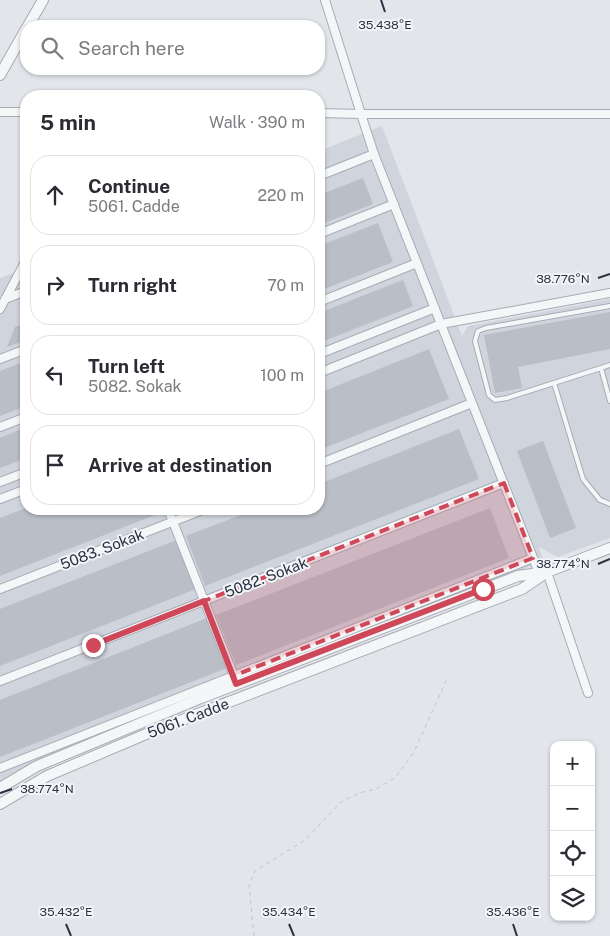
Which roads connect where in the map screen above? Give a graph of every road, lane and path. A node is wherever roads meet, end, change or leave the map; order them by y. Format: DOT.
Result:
graph roads {
  1 [pos="43,0"];
  2 [pos="325,0"];
  3 [pos="32,20"];
  4 [pos="20,40"];
  5 [pos="0,75"];
  6 [pos="0,112"];
  7 [pos="20,112"];
  8 [pos="325,113"];
  9 [pos="361,114"];
  10 [pos="610,114"];
  11 [pos="374,154"];
  12 [pos="325,174"];
  13 [pos="394,204"];
  14 [pos="325,232"];
  15 [pos="417,263"];
  16 [pos="20,271"];
  17 [pos="20,293"];
  18 [pos="610,293"];
  19 [pos="5,299"];
  20 [pos="325,300"];
  21 [pos="610,306"];
  22 [pos="435,308"];
  23 [pos="0,309"];
  24 [pos="441,324"];
  25 [pos="20,352"];
  26 [pos="325,352"];
  27 [pos="0,360"];
  28 [pos="610,365"];
  29 [pos="601,368"];
  30 [pos="325,371"];
  31 [pos="554,383"];
  32 [pos="610,402"];
  33 [pos="472,403"];
  34 [pos="20,419"];
  35 [pos="0,427"];
  36 [pos="325,462"];
  37 [pos="20,474"];
  38 [pos="0,482"];
  39 [pos="504,483"];
  40 [pos="20,491"];
  41 [pos="0,499"];
  42 [pos="610,504"];
  43 [pos="170,515"];
  44 [pos="190,515"];
  45 [pos="172,522"];
  46 [pos="610,548"];
  47 [pos="533,558"];
  48 [pos="543,572"];
  49 [pos="0,589"];
  50 [pos="204,601"];
  51 [pos="447,679"];
  52 [pos="235,680"];
  53 [pos="0,682"];
  54 [pos="588,693"];
  55 [pos="0,768"];
  56 [pos="0,788"];
  57 [pos="0,804"];
  58 [pos="254,936"];
  1 -- 3 [label="street"];
  2 -- 9 [label="street"];
  4 -- 5 [label="street"];
  6 -- 7 [label="street"];
  8 -- 9 [label="street"];
  9 -- 10 [label="street"];
  9 -- 11 [label="street"];
  11 -- 12 [label="street"];
  11 -- 13 [label="street"];
  13 -- 14 [label="street"];
  13 -- 15 [label="street"];
  15 -- 20 [label="street"];
  15 -- 22 [label="street"];
  16 -- 19 [label="street"];
  17 -- 19 [label="street"];
  18 -- 24 [label="street"];
  19 -- 23 [label="street"];
  21 -- 31 [label="lane"];
  22 -- 24 [label="street"];
  22 -- 26 [label="street"];
  24 -- 30 [label="street"];
  24 -- 33 [label="street"];
  25 -- 27 [label="street"];
  28 -- 29 [label="lane"];
  29 -- 31 [label="lane"];
  29 -- 32 [label="lane"];
  31 -- 42 [label="lane"];
  33 -- 36 [label="street"];
  33 -- 39 [label="street"];
  34 -- 35 [label="street"];
  37 -- 38 [label="street"];
  39 -- 47 [label="street"];
  39 -- 50 [label="street, 5082. Sokak"];
  40 -- 41 [label="street"];
  43 -- 45 [label="street"];
  44 -- 45 [label="street, 5083. Sokak"];
  45 -- 49 [label="street, 5083. Sokak"];
  45 -- 50 [label="street"];
  46 -- 48 [label="street"];
  47 -- 48 [label="street"];
  47 -- 52 [label="street"];
  48 -- 52 [label="street, 5061. Cadde"];
  48 -- 54 [label="street"];
  48 -- 57 [label="street, 5061. Cadde"];
  50 -- 52 [label="street"];
  50 -- 53 [label="street, 5082. Sokak"];
  51 -- 58 [label="path"];
  52 -- 55 [label="street"];
  52 -- 56 [label="street, 5061. Cadde"];
}
